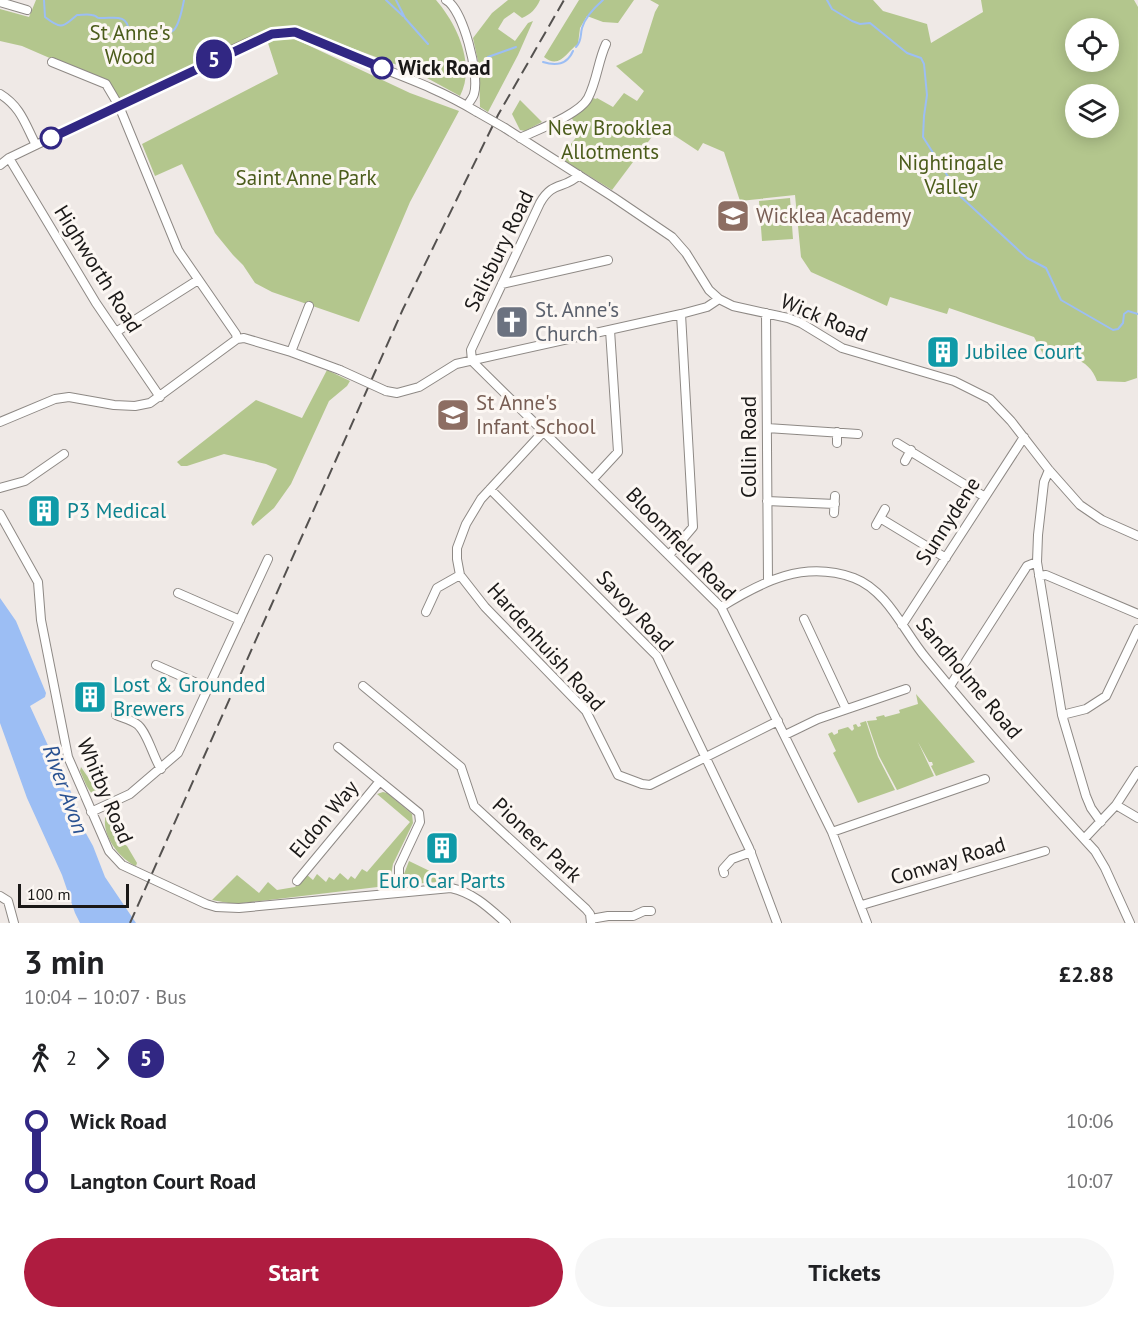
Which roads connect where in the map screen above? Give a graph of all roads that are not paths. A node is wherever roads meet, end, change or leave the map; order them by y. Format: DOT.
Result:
graph roads {
  1 [pos="451,1"];
  2 [pos="0,2"];
  3 [pos="27,10"];
  4 [pos="606,44"];
  5 [pos="52,62"];
  6 [pos="0,94"];
  7 [pos="119,106"];
  8 [pos="467,106"];
  9 [pos="520,138"];
  10 [pos="36,145"];
  11 [pos="9,158"];
  12 [pos="0,165"];
  13 [pos="579,175"];
  14 [pos="608,260"];
  15 [pos="198,280"];
  16 [pos="502,284"];
  17 [pos="719,299"];
  18 [pos="309,306"];
  19 [pos="766,313"];
  20 [pos="681,314"];
  21 [pos="610,330"];
  22 [pos="116,332"];
  23 [pos="237,339"];
  24 [pos="291,352"];
  25 [pos="472,361"];
  26 [pos="160,397"];
  27 [pos="0,422"];
  28 [pos="767,428"];
  29 [pos="544,431"];
  30 [pos="837,432"];
  31 [pos="858,434"];
  32 [pos="1024,437"];
  33 [pos="837,443"];
  34 [pos="897,443"];
  35 [pos="911,450"];
  36 [pos="64,454"];
  37 [pos="905,460"];
  38 [pos="1049,470"];
  39 [pos="593,479"];
  40 [pos="0,488"];
  41 [pos="490,489"];
  42 [pos="985,497"];
  43 [pos="767,501"];
  44 [pos="835,504"];
  45 [pos="885,509"];
  46 [pos="0,514"];
  47 [pos="1138,536"];
  48 [pos="670,554"];
  49 [pos="946,558"];
  50 [pos="268,559"];
  51 [pos="1038,562"];
  52 [pos="460,575"];
  53 [pos="1039,576"];
  54 [pos="768,581"];
  55 [pos="178,593"];
  56 [pos="721,607"];
  57 [pos="426,612"];
  58 [pos="1138,614"];
  59 [pos="804,619"];
  60 [pos="240,620"];
  61 [pos="902,625"];
  62 [pos="1138,629"];
  63 [pos="156,665"];
  64 [pos="363,686"];
  65 [pos="950,686"];
  66 [pos="208,688"];
  67 [pos="906,689"];
  68 [pos="846,709"];
  69 [pos="116,715"];
  70 [pos="1062,715"];
  71 [pos="778,721"];
  72 [pos="785,735"];
  73 [pos="338,747"];
  74 [pos="707,758"];
  75 [pos="161,769"];
  76 [pos="1138,771"];
  77 [pos="985,779"];
  78 [pos="380,781"];
  79 [pos="1116,805"];
  80 [pos="90,812"];
  81 [pos="1138,818"];
  82 [pos="1101,822"];
  83 [pos="832,832"];
  84 [pos="1084,839"];
  85 [pos="750,850"];
  86 [pos="1045,851"];
  87 [pos="724,867"];
  88 [pos="297,881"];
  89 [pos="399,892"];
  90 [pos="0,896"];
  91 [pos="862,905"];
  92 [pos="651,911"];
  93 [pos="591,921"];
  94 [pos="14,923"];
  95 [pos="506,923"];
  96 [pos="777,923"];
  97 [pos="867,923"];
  98 [pos="1130,923"];
  1 -- 8 [label="street"];
  2 -- 3 [label="street"];
  4 -- 9 [label="street"];
  5 -- 7 [label="street"];
  6 -- 10 [label="street"];
  7 -- 8 [label="street"];
  7 -- 10 [label="street"];
  7 -- 15 [label="street"];
  8 -- 9 [label="street, bridge"];
  9 -- 13 [label="street"];
  10 -- 11 [label="street"];
  11 -- 12 [label="street"];
  11 -- 22 [label="street, Highworth Road"];
  13 -- 16 [label="street, Salisbury Road"];
  13 -- 17 [label="street"];
  14 -- 16 [label="street"];
  15 -- 22 [label="street"];
  15 -- 23 [label="street"];
  16 -- 25 [label="street, Salisbury Road"];
  17 -- 19 [label="street, Wick Road"];
  17 -- 20 [label="street"];
  18 -- 24 [label="street"];
  19 -- 28 [label="street, Collin Road"];
  19 -- 32 [label="street, Wick Road"];
  20 -- 21 [label="street"];
  20 -- 48 [label="street"];
  21 -- 25 [label="street"];
  21 -- 39 [label="street"];
  22 -- 26 [label="street, Highworth Road"];
  23 -- 24 [label="street"];
  23 -- 26 [label="street"];
  24 -- 25 [label="street, bridge"];
  25 -- 29 [label="street, Bloomfield Road"];
  26 -- 27 [label="street"];
  28 -- 30 [label="street"];
  28 -- 43 [label="street, Collin Road"];
  29 -- 39 [label="street, Bloomfield Road"];
  29 -- 41 [label="street, Hardenhuish Road"];
  30 -- 31 [label="street"];
  30 -- 33 [label="street"];
  32 -- 38 [label="street, Wick Road"];
  32 -- 42 [label="street, Sunnydene"];
  34 -- 35 [label="street"];
  35 -- 37 [label="street"];
  35 -- 42 [label="street"];
  36 -- 40 [label="street"];
  38 -- 47 [label="street, Wick Road"];
  38 -- 51 [label="street"];
  39 -- 48 [label="street, Bloomfield Road"];
  41 -- 52 [label="street, Hardenhuish Road"];
  41 -- 74 [label="street, Savoy Road"];
  42 -- 49 [label="street, Sunnydene"];
  43 -- 44 [label="street"];
  43 -- 54 [label="street, Collin Road"];
  45 -- 49 [label="street"];
  46 -- 80 [label="street, Whitby Road"];
  48 -- 56 [label="street, Bloomfield Road"];
  49 -- 61 [label="street, Sunnydene"];
  50 -- 60 [label="street"];
  51 -- 53 [label="street"];
  51 -- 65 [label="street"];
  52 -- 57 [label="street"];
  52 -- 74 [label="street, Hardenhuish Road"];
  53 -- 58 [label="street"];
  53 -- 70 [label="street"];
  54 -- 56 [label="street, Sandholme Road"];
  54 -- 61 [label="street, Sandholme Road"];
  55 -- 60 [label="street"];
  56 -- 71 [label="street, Bloomfield Road"];
  59 -- 68 [label="street"];
  60 -- 66 [label="street"];
  61 -- 65 [label="street, Sandholme Road"];
  62 -- 70 [label="street"];
  63 -- 66 [label="street"];
  64 -- 93 [label="street, Pioneer Park"];
  65 -- 84 [label="street, Sandholme Road"];
  66 -- 75 [label="street"];
  67 -- 68 [label="street"];
  68 -- 72 [label="street"];
  69 -- 75 [label="street"];
  70 -- 82 [label="street"];
  71 -- 72 [label="street, Bloomfield Road"];
  71 -- 74 [label="street, Hardenhuish Road"];
  72 -- 83 [label="street, Bloomfield Road"];
  73 -- 78 [label="street, Eldon Way"];
  74 -- 85 [label="street, Savoy Road"];
  75 -- 80 [label="street"];
  76 -- 79 [label="street"];
  77 -- 83 [label="street"];
  78 -- 88 [label="street, Eldon Way"];
  78 -- 89 [label="street, Eldon Way"];
  79 -- 81 [label="street"];
  79 -- 82 [label="street"];
  80 -- 89 [label="street, Whitby Road"];
  82 -- 84 [label="street"];
  83 -- 91 [label="street, Bloomfield Road"];
  84 -- 98 [label="street, Sandholme Road"];
  85 -- 87 [label="street"];
  85 -- 96 [label="street, Savoy Road"];
  86 -- 91 [label="street, Conway Road"];
  89 -- 95 [label="street, Whitby Road"];
  90 -- 94 [label="street"];
  91 -- 97 [label="street, Bloomfield Road"];
  92 -- 93 [label="street, Pioneer Park"];
}
